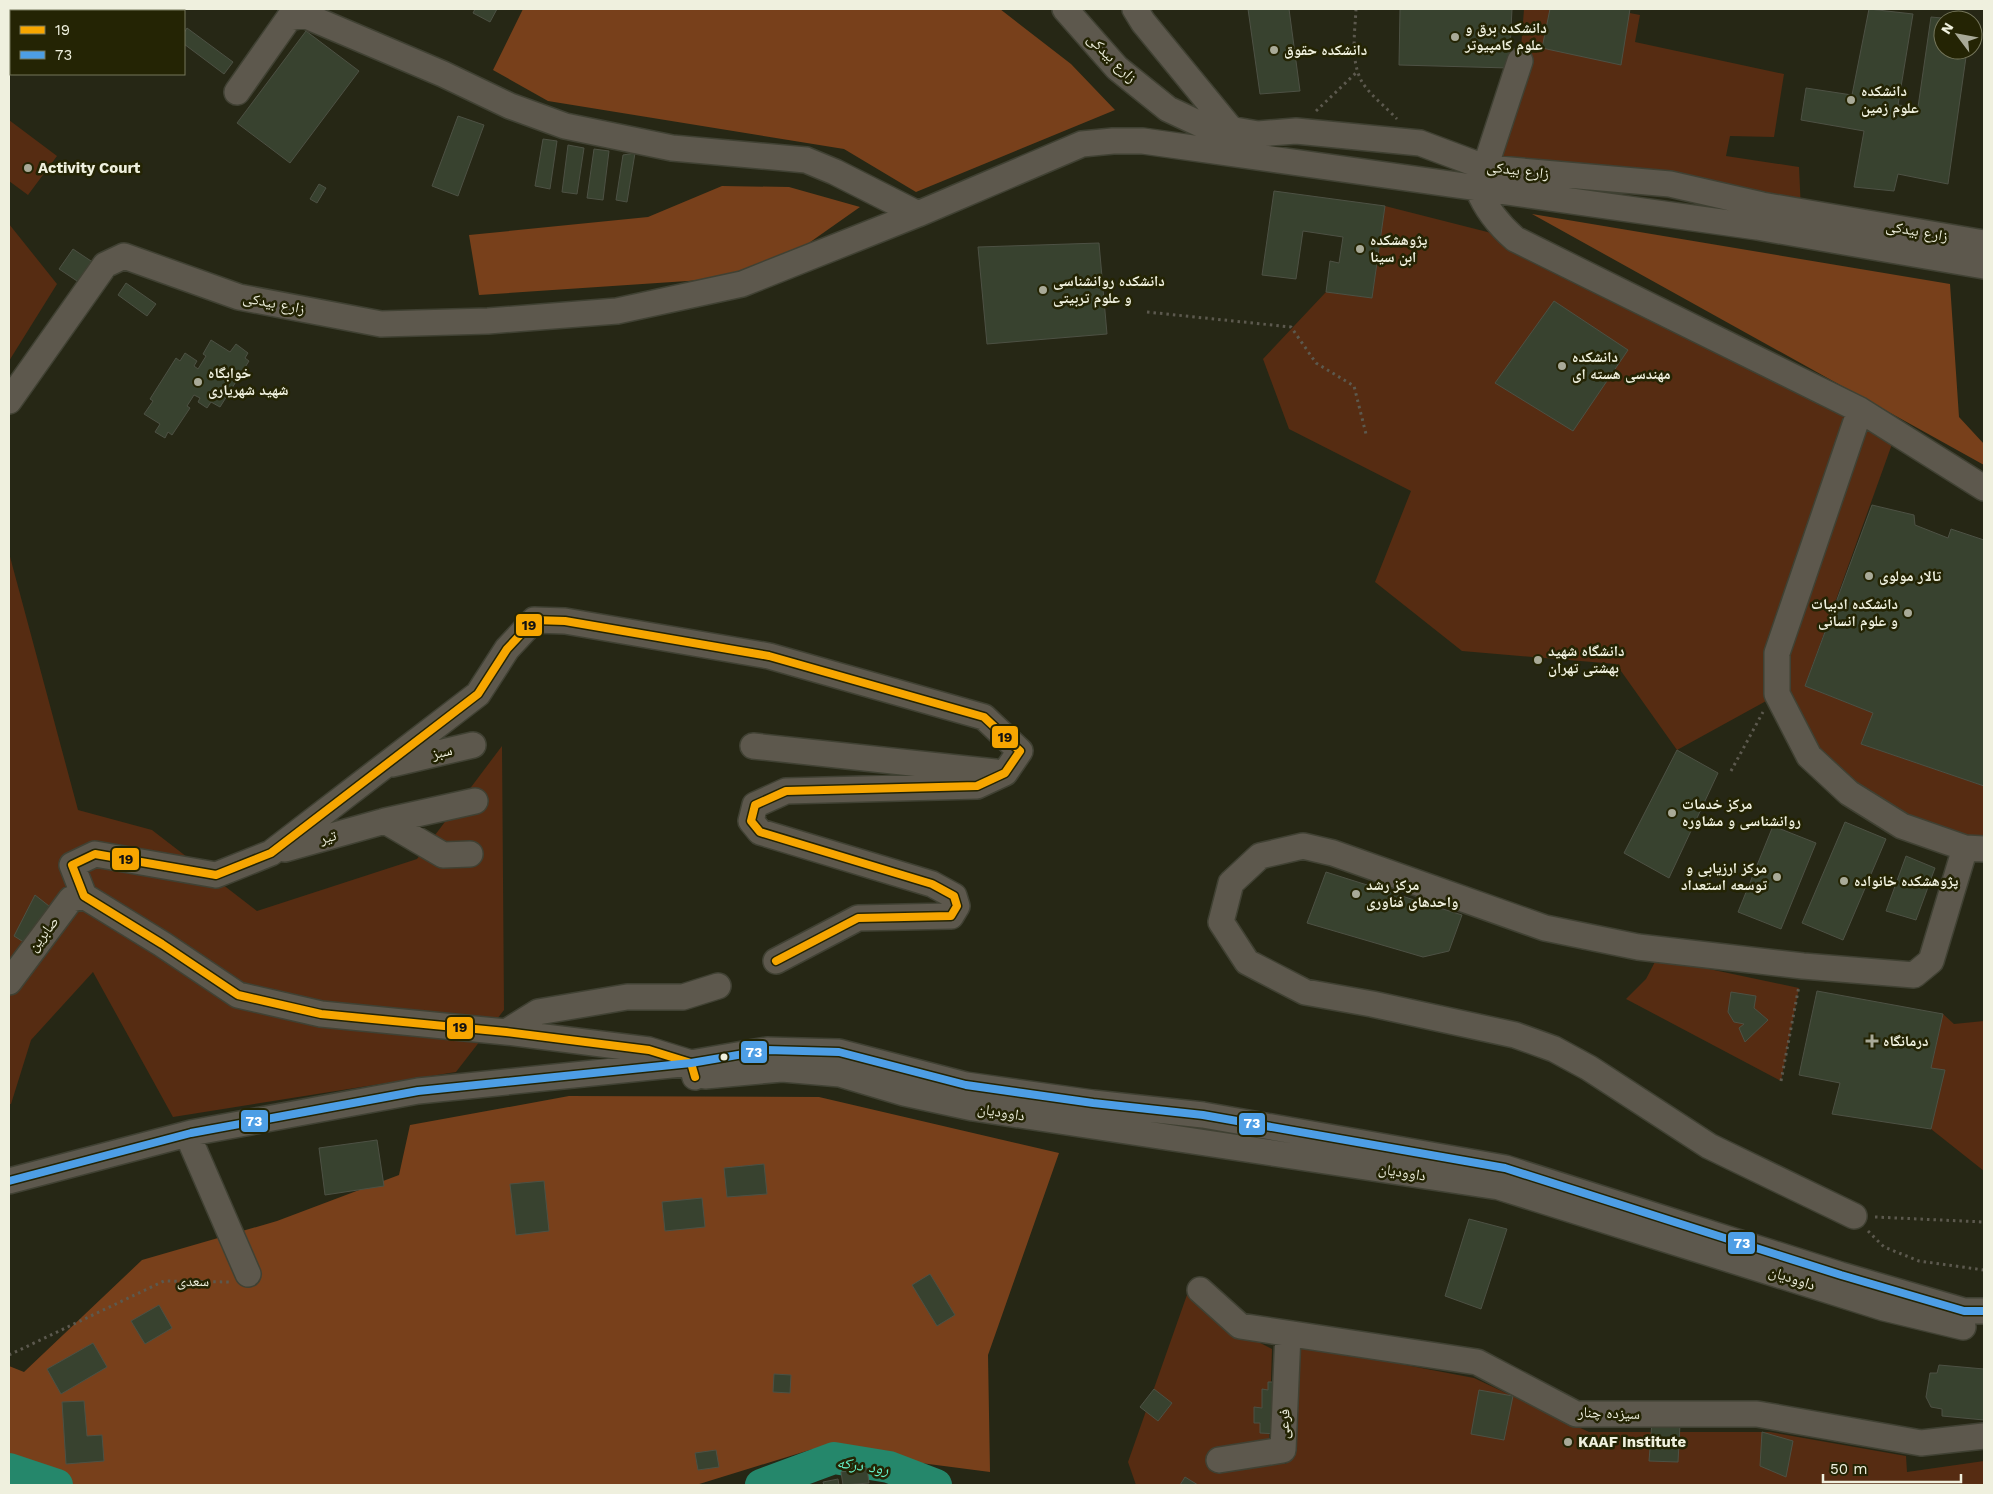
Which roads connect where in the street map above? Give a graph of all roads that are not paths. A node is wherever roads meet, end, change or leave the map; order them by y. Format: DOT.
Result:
graph roads {
  1 [pos="1066,9"];
  2 [pos="1135,9"];
  3 [pos="1520,61"];
  4 [pos="237,92"];
  5 [pos="1230,128"];
  6 [pos="1482,179"];
  7 [pos="918,214"];
  8 [pos="1984,243"];
  9 [pos="1984,266"];
  10 [pos="9,401"];
  11 [pos="1860,410"];
  12 [pos="1984,488"];
  13 [pos="473,745"];
  14 [pos="753,746"];
  15 [pos="382,766"];
  16 [pos="1005,773"];
  17 [pos="475,802"];
  18 [pos="385,821"];
  19 [pos="1975,849"];
  20 [pos="271,852"];
  21 [pos="470,854"];
  22 [pos="84,896"];
  23 [pos="776,961"];
  24 [pos="9,982"];
  25 [pos="718,986"];
  26 [pos="506,1032"];
  27 [pos="693,1070"];
  28 [pos="1290,1130"];
  29 [pos="192,1146"];
  30 [pos="1295,1155"];
  31 [pos="9,1181"];
  32 [pos="9,1193"];
  33 [pos="1854,1216"];
  34 [pos="248,1274"];
  35 [pos="1200,1290"];
  36 [pos="1984,1311"];
  37 [pos="1984,1328"];
  38 [pos="1288,1334"];
  39 [pos="1984,1436"];
  40 [pos="1219,1460"];
  1 -- 5 [label="street, زارع بیدکی"];
  2 -- 5 [label="street"];
  3 -- 6 [label="street"];
  4 -- 7 [label="street"];
  5 -- 6 [label="street, زارع بیدکی"];
  6 -- 7 [label="street, زارع بیدکی"];
  6 -- 8 [label="street, زارع بیدکی"];
  6 -- 9 [label="street, زارع بیدکی"];
  6 -- 11 [label="street"];
  7 -- 10 [label="street, زارع بیدکی"];
  11 -- 12 [label="street"];
  11 -- 19 [label="street"];
  13 -- 15 [label="street, سبز"];
  14 -- 16 [label="street"];
  15 -- 16 [label="street"];
  15 -- 20 [label="street"];
  16 -- 23 [label="street"];
  17 -- 18 [label="street, تیر"];
  18 -- 20 [label="street, تیر"];
  18 -- 21 [label="street"];
  19 -- 33 [label="street"];
  20 -- 22 [label="street"];
  22 -- 24 [label="street, صابرین"];
  22 -- 26 [label="street"];
  25 -- 26 [label="street"];
  26 -- 27 [label="street"];
  27 -- 28 [label="street, داوودیان"];
  27 -- 29 [label="street, داوودیان"];
  27 -- 30 [label="street, داوودیان"];
  27 -- 31 [label="street, داوودیان"];
  28 -- 30 [label="street"];
  28 -- 36 [label="street, داوودیان"];
  29 -- 32 [label="street, داوودیان"];
  29 -- 34 [label="street"];
  30 -- 37 [label="street, داوودیان"];
  35 -- 38 [label="street, سیزده چنار"];
  38 -- 39 [label="street, سیزده چنار"];
  38 -- 40 [label="street, فرعی"];
}
